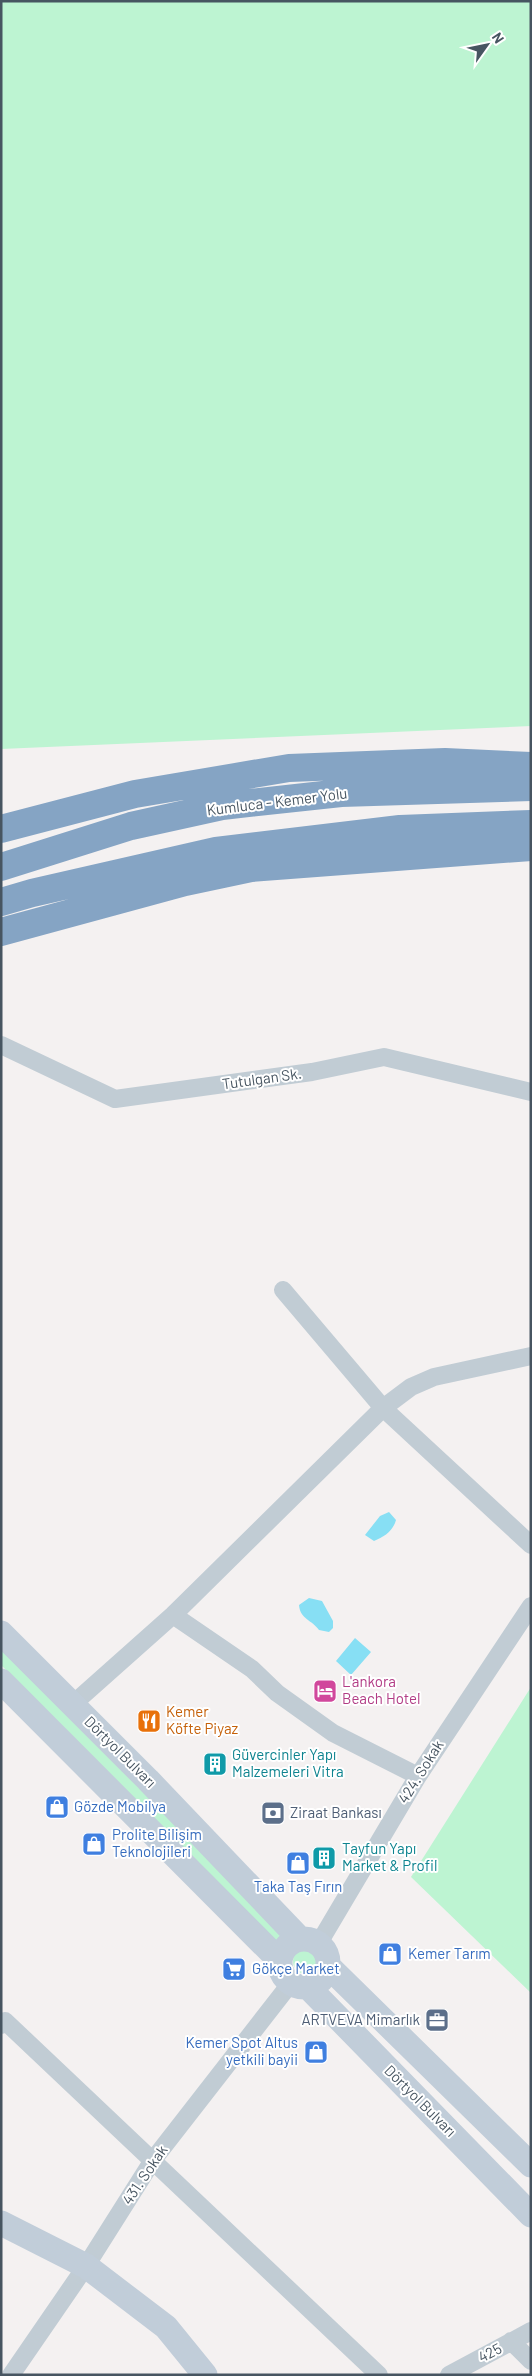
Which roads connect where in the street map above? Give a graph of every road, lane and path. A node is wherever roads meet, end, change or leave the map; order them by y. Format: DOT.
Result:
graph roads {
  1 [pos="531,766"];
  2 [pos="531,787"];
  3 [pos="531,824"];
  4 [pos="1,829"];
  5 [pos="531,847"];
  6 [pos="11,864"];
  7 [pos="1,902"];
  8 [pos="1,932"];
  9 [pos="1,1045"];
  10 [pos="531,1092"];
  11 [pos="283,1290"];
  12 [pos="531,1356"];
  13 [pos="383,1408"];
  14 [pos="531,1545"];
  15 [pos="531,1606"];
  16 [pos="173,1615"];
  17 [pos="1,1633"];
  18 [pos="1,1680"];
  19 [pos="72,1704"];
  20 [pos="418,1776"];
  21 [pos="310,1941"];
  22 [pos="279,1960"];
  23 [pos="329,1967"];
  24 [pos="299,1986"];
  25 [pos="1,2025"];
  26 [pos="153,2160"];
  27 [pos="531,2165"];
  28 [pos="531,2214"];
  29 [pos="1,2223"];
  30 [pos="86,2266"];
  31 [pos="531,2332"];
  32 [pos="511,2341"];
  33 [pos="531,2362"];
  34 [pos="11,2375"];
  35 [pos="205,2375"];
  36 [pos="380,2375"];
  37 [pos="449,2375"];
  1 -- 4 [label="highway"];
  2 -- 6 [label="highway, Kumluca - Kemer Yolu"];
  3 -- 7 [label="highway"];
  5 -- 8 [label="highway"];
  9 -- 10 [label="street, Tutulgan Sk."];
  11 -- 13 [label="street"];
  12 -- 13 [label="street"];
  13 -- 14 [label="street"];
  13 -- 16 [label="street"];
  15 -- 20 [label="street, 424. Sokak"];
  16 -- 19 [label="street"];
  16 -- 20 [label="street"];
  17 -- 19 [label="main road, Dörtyol Bulvarı"];
  18 -- 22 [label="main road"];
  19 -- 21 [label="main road, Dörtyol Bulvarı"];
  20 -- 21 [label="street, 424. Sokak"];
  21 -- 22 [label="main road"];
  21 -- 23 [label="main road"];
  22 -- 24 [label="main road"];
  23 -- 24 [label="main road"];
  23 -- 27 [label="main road"];
  24 -- 26 [label="street, 431. Sokak"];
  24 -- 28 [label="main road, Dörtyol Bulvarı"];
  25 -- 26 [label="street"];
  26 -- 30 [label="street, 431. Sokak"];
  26 -- 36 [label="street"];
  29 -- 30 [label="main road"];
  30 -- 34 [label="street, 431. Sokak"];
  30 -- 35 [label="main road"];
  31 -- 32 [label="street, 425"];
  32 -- 33 [label="street"];
  32 -- 37 [label="street, 425"];
}
